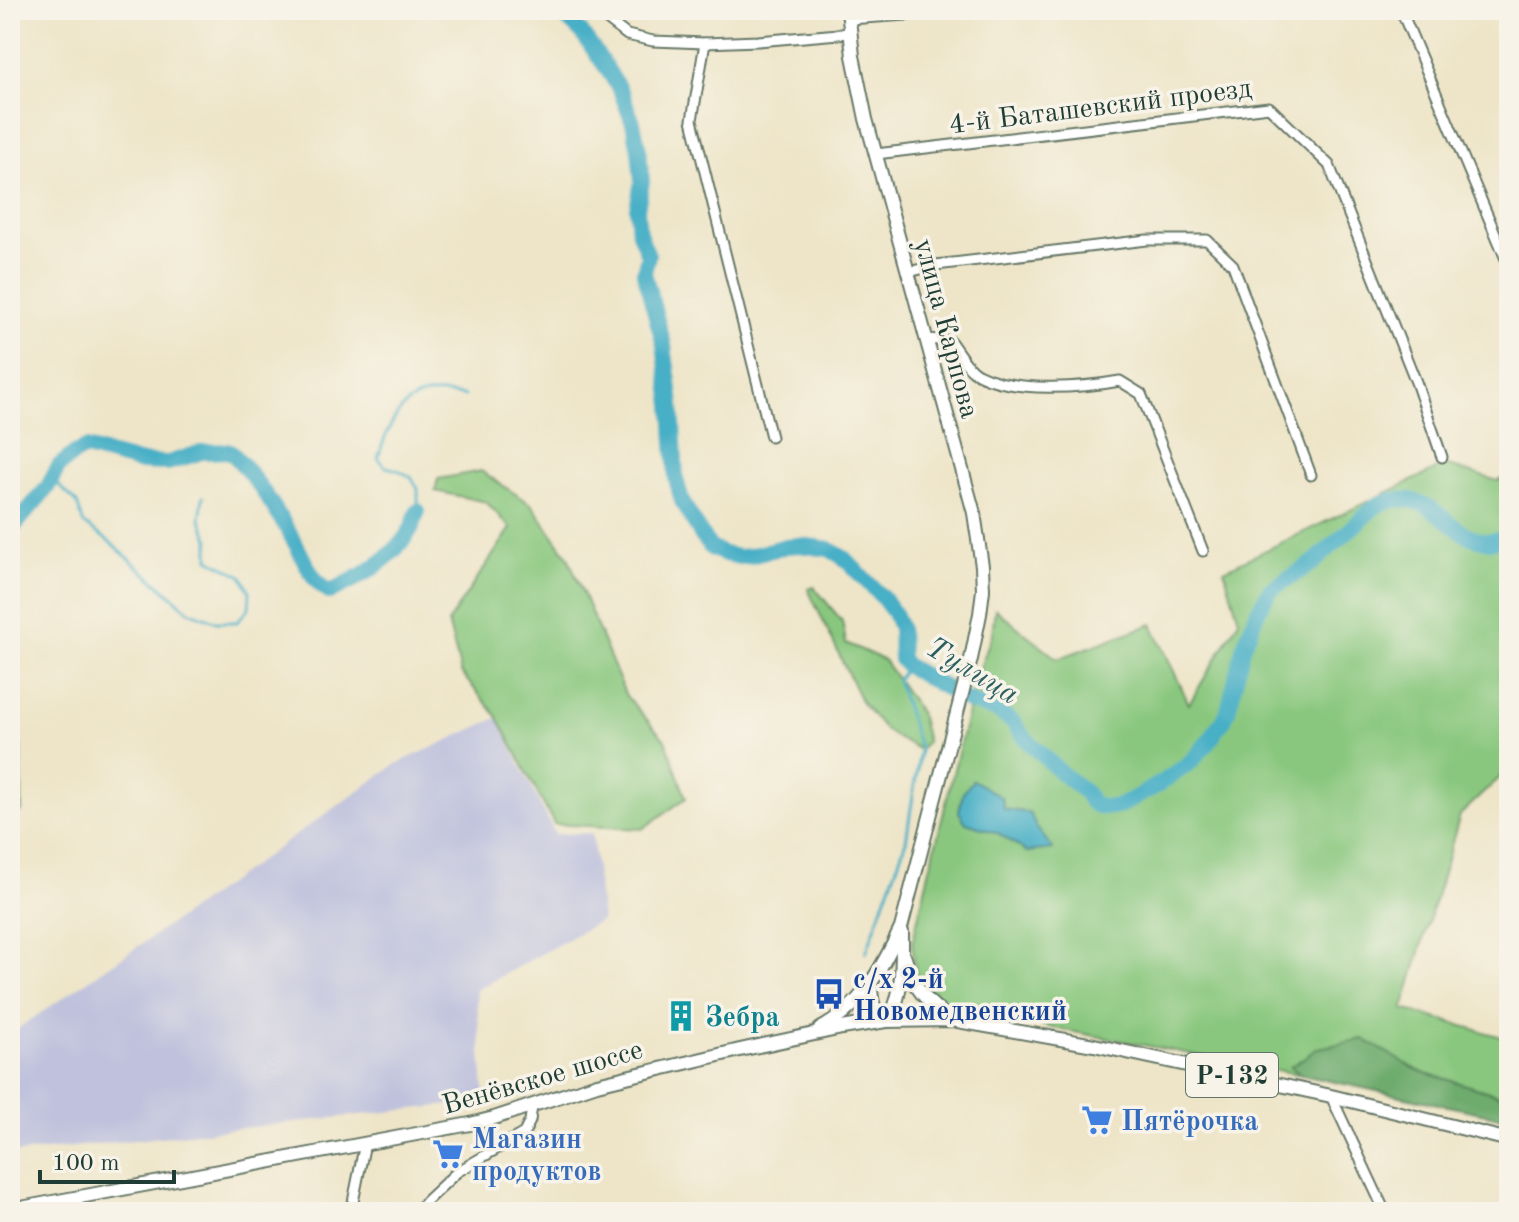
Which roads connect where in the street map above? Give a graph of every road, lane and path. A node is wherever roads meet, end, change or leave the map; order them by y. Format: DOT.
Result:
graph roads {
  1 [pos="595,10"];
  2 [pos="978,10"];
  3 [pos="1401,10"];
  4 [pos="849,15"];
  5 [pos="850,33"];
  6 [pos="705,43"];
  7 [pos="876,154"];
  8 [pos="1506,259"];
  9 [pos="909,272"];
  10 [pos="927,339"];
  11 [pos="771,437"];
  12 [pos="1442,457"];
  13 [pos="1311,475"];
  14 [pos="1203,551"];
  15 [pos="901,928"];
  16 [pos="902,949"];
  17 [pos="871,984"];
  18 [pos="952,1020"];
  19 [pos="886,1021"];
  20 [pos="797,1039"];
  21 [pos="1331,1096"];
  22 [pos="532,1106"];
  23 [pos="1509,1140"];
  24 [pos="365,1143"];
  25 [pos="10,1210"];
  26 [pos="351,1212"];
  27 [pos="417,1212"];
  28 [pos="1385,1212"];
  1 -- 6 [label="street"];
  2 -- 4 [label="street"];
  3 -- 8 [label="street"];
  4 -- 5 [label="main road, улица Карпова"];
  5 -- 6 [label="street"];
  5 -- 7 [label="main road, улица Карпова"];
  6 -- 11 [label="street"];
  7 -- 9 [label="main road, улица Карпова"];
  7 -- 12 [label="street, 4-й Баташевский проезд"];
  9 -- 10 [label="main road, улица Карпова"];
  9 -- 13 [label="street"];
  10 -- 14 [label="street"];
  10 -- 15 [label="main road, улица Карпова"];
  15 -- 16 [label="main road"];
  15 -- 17 [label="main road"];
  16 -- 18 [label="main road"];
  16 -- 19 [label="main road"];
  17 -- 19 [label="main road"];
  17 -- 20 [label="main road"];
  18 -- 19 [label="main road, Венёвское шоссе / Р-132"];
  18 -- 21 [label="main road, Венёвское шоссе / Р-132"];
  19 -- 20 [label="main road, Венёвское шоссе / Р-132"];
  20 -- 22 [label="main road, Венёвское шоссе / Р-132"];
  21 -- 23 [label="main road, Венёвское шоссе / Р-132"];
  21 -- 28 [label="street"];
  22 -- 24 [label="main road, Венёвское шоссе / Р-132"];
  22 -- 27 [label="street"];
  24 -- 25 [label="main road, Венёвское шоссе / Р-132"];
  24 -- 26 [label="street"];
}
